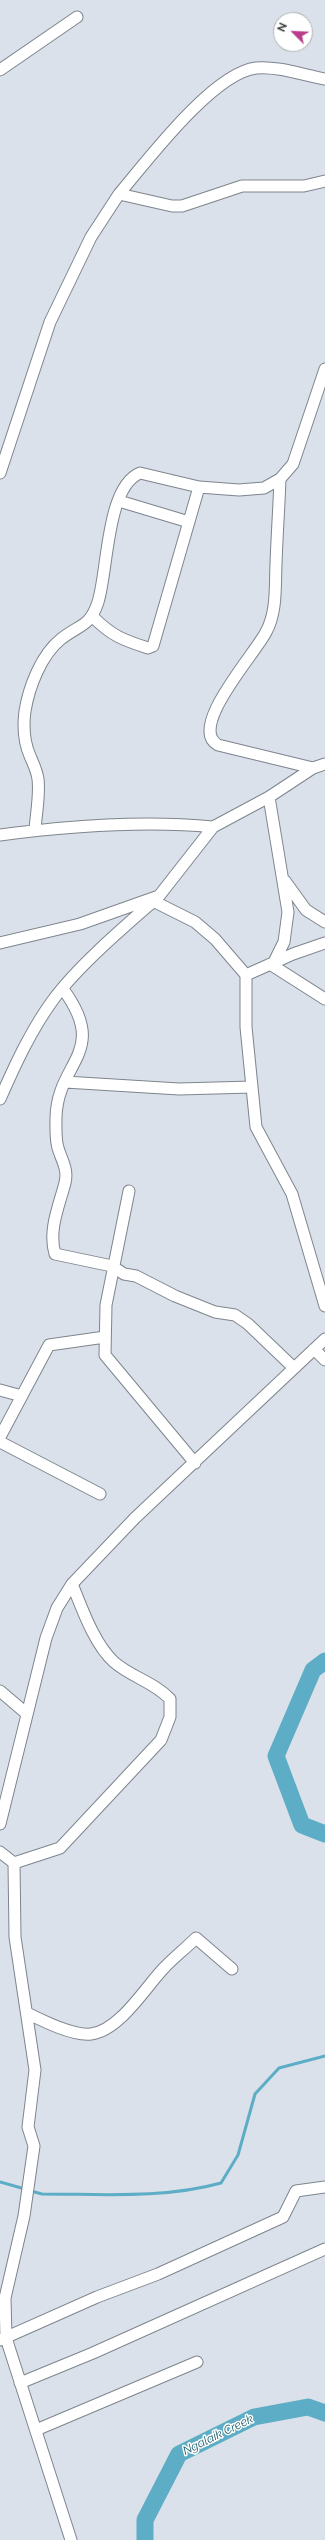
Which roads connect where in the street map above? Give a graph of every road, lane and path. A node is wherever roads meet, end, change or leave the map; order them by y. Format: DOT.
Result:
graph roads {
  1 [pos="78,17"];
  2 [pos="0,70"];
  3 [pos="325,79"];
  4 [pos="325,181"];
  5 [pos="119,194"];
  6 [pos="325,369"];
  7 [pos="0,473"];
  8 [pos="280,479"];
  9 [pos="199,487"];
  10 [pos="119,501"];
  11 [pos="189,522"];
  12 [pos="93,617"];
  13 [pos="325,764"];
  14 [pos="313,768"];
  15 [pos="269,797"];
  16 [pos="213,827"];
  17 [pos="35,830"];
  18 [pos="0,835"];
  19 [pos="282,877"];
  20 [pos="156,898"];
  21 [pos="325,922"];
  22 [pos="0,943"];
  23 [pos="325,943"];
  24 [pos="272,963"];
  25 [pos="246,975"];
  26 [pos="63,989"];
  27 [pos="325,999"];
  28 [pos="65,1082"];
  29 [pos="252,1087"];
  30 [pos="0,1099"];
  31 [pos="129,1191"];
  32 [pos="112,1266"];
  33 [pos="325,1306"];
  34 [pos="105,1337"];
  35 [pos="325,1339"];
  36 [pos="314,1349"];
  37 [pos="325,1360"];
  38 [pos="294,1368"];
  39 [pos="0,1390"];
  40 [pos="22,1396"];
  41 [pos="0,1437"];
  42 [pos="0,1442"];
  43 [pos="195,1463"];
  44 [pos="100,1494"];
  45 [pos="72,1584"];
  46 [pos="0,1691"];
  47 [pos="27,1714"];
  48 [pos="0,1824"];
  49 [pos="0,1852"];
  50 [pos="14,1863"];
  51 [pos="232,1969"];
  52 [pos="27,2013"];
  53 [pos="325,2187"];
  54 [pos="325,2249"];
  55 [pos="3,2339"];
  56 [pos="197,2362"];
  57 [pos="20,2383"];
  58 [pos="36,2430"];
  59 [pos="71,2540"];
  1 -- 2 [label="street"];
  3 -- 5 [label="street"];
  4 -- 5 [label="street"];
  5 -- 7 [label="street"];
  6 -- 8 [label="street"];
  8 -- 9 [label="street"];
  8 -- 14 [label="street"];
  9 -- 10 [label="street"];
  9 -- 11 [label="street"];
  10 -- 11 [label="street"];
  10 -- 12 [label="street"];
  11 -- 12 [label="street"];
  12 -- 17 [label="street"];
  13 -- 14 [label="street"];
  14 -- 15 [label="street"];
  15 -- 16 [label="street"];
  15 -- 19 [label="street"];
  16 -- 17 [label="street"];
  16 -- 20 [label="street"];
  17 -- 18 [label="street"];
  19 -- 21 [label="street"];
  19 -- 24 [label="street"];
  20 -- 22 [label="street"];
  20 -- 25 [label="street"];
  20 -- 26 [label="street"];
  23 -- 24 [label="street"];
  24 -- 25 [label="street"];
  24 -- 27 [label="street"];
  25 -- 29 [label="street"];
  26 -- 28 [label="street"];
  26 -- 30 [label="street"];
  28 -- 29 [label="street"];
  28 -- 32 [label="street"];
  29 -- 33 [label="street"];
  31 -- 32 [label="street"];
  32 -- 34 [label="street"];
  32 -- 38 [label="street"];
  34 -- 40 [label="street"];
  34 -- 43 [label="street"];
  35 -- 36 [label="street"];
  36 -- 37 [label="street"];
  36 -- 38 [label="street"];
  38 -- 43 [label="street"];
  39 -- 40 [label="street"];
  40 -- 41 [label="street"];
  42 -- 44 [label="street"];
  43 -- 45 [label="street"];
  45 -- 47 [label="street"];
  45 -- 50 [label="street"];
  46 -- 47 [label="street"];
  47 -- 48 [label="street"];
  49 -- 50 [label="street"];
  50 -- 52 [label="street"];
  51 -- 52 [label="street"];
  52 -- 55 [label="street"];
  53 -- 55 [label="street"];
  54 -- 57 [label="street"];
  55 -- 57 [label="street"];
  56 -- 58 [label="street"];
  57 -- 58 [label="street"];
  58 -- 59 [label="street"];
}
